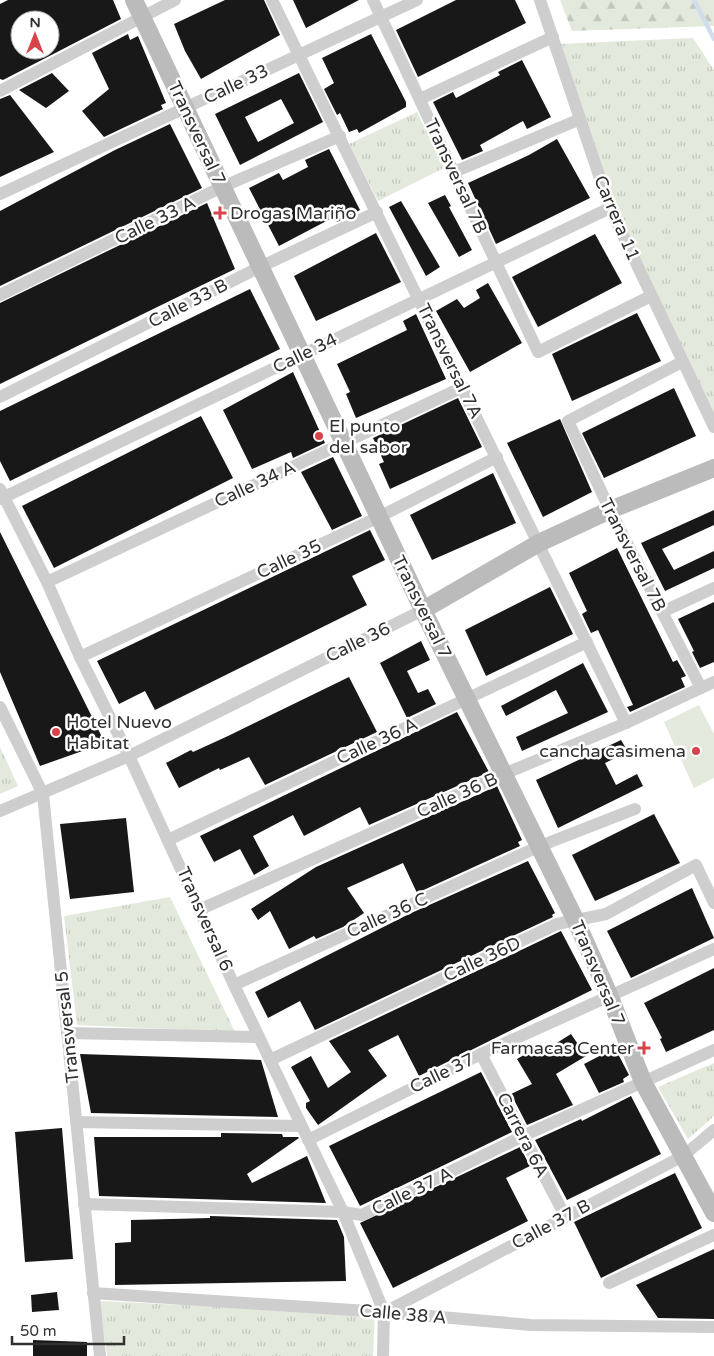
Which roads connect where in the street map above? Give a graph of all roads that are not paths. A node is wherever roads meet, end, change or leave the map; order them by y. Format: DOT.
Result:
graph roads {
  1 [pos="134,0"];
  2 [pos="175,0"];
  3 [pos="272,0"];
  4 [pos="373,0"];
  5 [pos="417,0"];
  6 [pos="540,0"];
  7 [pos="141,16"];
  8 [pos="381,17"];
  9 [pos="553,37"];
  10 [pos="300,54"];
  11 [pos="0,91"];
  12 [pos="420,100"];
  13 [pos="185,108"];
  14 [pos="578,120"];
  15 [pos="340,136"];
  16 [pos="454,172"];
  17 [pos="222,187"];
  18 [pos="0,194"];
  19 [pos="610,208"];
  20 [pos="377,212"];
  21 [pos="496,261"];
  22 [pos="260,267"];
  23 [pos="0,295"];
  24 [pos="651,296"];
  25 [pos="419,298"];
  26 [pos="302,354"];
  27 [pos="682,362"];
  28 [pos="462,387"];
  29 [pos="0,397"];
  30 [pos="714,427"];
  31 [pos="344,443"];
  32 [pos="497,457"];
  33 [pos="714,468"];
  34 [pos="1,495"];
  35 [pos="610,510"];
  36 [pos="379,517"];
  37 [pos="539,543"];
  38 [pos="47,582"];
  39 [pos="714,588"];
  40 [pos="423,610"];
  41 [pos="662,612"];
  42 [pos="587,642"];
  43 [pos="80,657"];
  44 [pos="714,682"];
  45 [pos="701,688"];
  46 [pos="467,698"];
  47 [pos="0,707"];
  48 [pos="626,723"];
  49 [pos="129,756"];
  50 [pos="504,774"];
  51 [pos="43,794"];
  52 [pos="635,809"];
  53 [pos="0,811"];
  54 [pos="168,840"];
  55 [pos="540,846"];
  56 [pos="714,903"];
  57 [pos="201,909"];
  58 [pos="575,919"];
  59 [pos="714,949"];
  60 [pos="234,985"];
  61 [pos="610,997"];
  62 [pos="67,1033"];
  63 [pos="259,1037"];
  64 [pos="714,1050"];
  65 [pos="481,1054"];
  66 [pos="270,1060"];
  67 [pos="643,1082"];
  68 [pos="76,1122"];
  69 [pos="301,1126"];
  70 [pos="714,1130"];
  71 [pos="524,1136"];
  72 [pos="308,1140"];
  73 [pos="683,1156"];
  74 [pos="84,1204"];
  75 [pos="342,1212"];
  76 [pos="714,1213"];
  77 [pos="565,1216"];
  78 [pos="714,1235"];
  79 [pos="609,1283"];
  80 [pos="93,1293"];
  81 [pos="384,1312"];
  82 [pos="714,1327"];
  83 [pos="100,1356"];
  84 [pos="383,1356"];
  1 -- 7 [label="street, Transversal 7"];
  2 -- 7 [label="street"];
  3 -- 10 [label="street, Transversal 7A"];
  4 -- 8 [label="street, Transversal 7B"];
  5 -- 8 [label="street, Calle 33"];
  6 -- 9 [label="street, Carrera 11"];
  7 -- 11 [label="street"];
  7 -- 13 [label="street, Transversal 7"];
  8 -- 10 [label="street, Calle 33"];
  8 -- 12 [label="street, Transversal 7B"];
  9 -- 12 [label="street"];
  9 -- 14 [label="street, Carrera 11"];
  10 -- 13 [label="street, Calle 33"];
  10 -- 15 [label="street, Transversal 7A"];
  12 -- 16 [label="street, Transversal 7B"];
  13 -- 17 [label="street, Transversal 7"];
  13 -- 18 [label="street, Calle 33"];
  14 -- 16 [label="street"];
  14 -- 19 [label="street, Carrera 11"];
  15 -- 17 [label="street, Calle 33 A"];
  15 -- 20 [label="street, Transversal 7A"];
  16 -- 21 [label="street, Transversal 7B"];
  17 -- 22 [label="street, Transversal 7"];
  17 -- 23 [label="street, Calle 33 A"];
  19 -- 21 [label="street, Calle 34"];
  19 -- 24 [label="street, Carrera 11"];
  20 -- 22 [label="street, Calle 33 B"];
  20 -- 25 [label="street, Transversal 7A"];
  21 -- 24 [label="street, Transversal 7B"];
  21 -- 25 [label="street, Calle 34"];
  22 -- 26 [label="street, Transversal 7"];
  22 -- 29 [label="street, Calle 33 B"];
  24 -- 27 [label="street, Carrera 11"];
  25 -- 26 [label="street, Calle 34"];
  25 -- 28 [label="street, Transversal 7A"];
  26 -- 31 [label="street, Transversal 7"];
  26 -- 34 [label="street, Calle 34"];
  27 -- 30 [label="street, Carrera 11"];
  27 -- 35 [label="street, Transversal 7B"];
  28 -- 31 [label="street, Calle 34 A"];
  28 -- 32 [label="street, Transversal 7A"];
  31 -- 36 [label="street, Transversal 7"];
  31 -- 38 [label="street, Calle 34 A"];
  32 -- 36 [label="street, Calle 35"];
  32 -- 37 [label="street, Transversal 7A"];
  33 -- 35 [label="street, Calle 36"];
  34 -- 38 [label="street, Transversal 6"];
  35 -- 37 [label="street, Calle 36"];
  35 -- 41 [label="street, Transversal 7B"];
  36 -- 40 [label="street, Transversal 7"];
  36 -- 43 [label="street, Calle 35"];
  37 -- 40 [label="street, Calle 36"];
  37 -- 42 [label="street, Transversal 7A"];
  38 -- 43 [label="street, Transversal 6"];
  39 -- 41 [label="street"];
  40 -- 46 [label="street, Transversal 7"];
  40 -- 49 [label="street, Calle 36"];
  41 -- 45 [label="street, Transversal 7B"];
  42 -- 46 [label="street, Calle 36 A"];
  42 -- 48 [label="street, Transversal 7A"];
  43 -- 49 [label="street, Transversal 6"];
  44 -- 45 [label="street, Calle 36 B"];
  45 -- 48 [label="street, Calle 36 B"];
  46 -- 50 [label="street, Transversal 7"];
  46 -- 54 [label="street, Calle 36 A"];
  47 -- 51 [label="street, Transversal 5"];
  48 -- 50 [label="street, Calle 36 B"];
  49 -- 51 [label="street, Calle 36"];
  49 -- 54 [label="street, Transversal 6"];
  50 -- 55 [label="street, Transversal 7"];
  50 -- 57 [label="street, Calle 36 B"];
  51 -- 53 [label="street, Calle 36"];
  51 -- 62 [label="street, Transversal 5"];
  52 -- 55 [label="street, Calle 36 C"];
  54 -- 57 [label="street, Transversal 6"];
  55 -- 58 [label="street, Transversal 7"];
  55 -- 60 [label="street, Calle 36 C"];
  56 -- 58 [label="street, Calle 36D"];
  57 -- 60 [label="street, Transversal 6"];
  58 -- 61 [label="street, Transversal 7"];
  58 -- 66 [label="street, Calle 36D"];
  59 -- 61 [label="street, Calle 37"];
  60 -- 63 [label="street, Transversal 6"];
  61 -- 65 [label="street, Calle 37"];
  61 -- 67 [label="street, Transversal 7"];
  62 -- 63 [label="street"];
  62 -- 68 [label="street, Transversal 5"];
  63 -- 66 [label="street, Transversal 6"];
  64 -- 67 [label="street, Calle 37 A"];
  65 -- 71 [label="street, Carrera 6A"];
  65 -- 72 [label="street, Calle 37"];
  66 -- 69 [label="street, Transversal 6"];
  67 -- 71 [label="street, Calle 37 A"];
  67 -- 73 [label="street, Transversal 7"];
  68 -- 69 [label="street"];
  68 -- 74 [label="street, Transversal 5"];
  69 -- 72 [label="street, Transversal 6"];
  70 -- 73 [label="street, Calle 37 B"];
  71 -- 75 [label="street, Calle 37 A"];
  71 -- 77 [label="street, Carrera 6A"];
  72 -- 75 [label="street, Transversal 6"];
  73 -- 76 [label="street, Transversal 7"];
  73 -- 77 [label="street, Calle 37 B"];
  74 -- 75 [label="street, Calle 37 A"];
  74 -- 80 [label="street, Transversal 5"];
  75 -- 81 [label="street, Transversal 6"];
  77 -- 81 [label="street, Calle 37 B"];
  78 -- 79 [label="street"];
  80 -- 81 [label="street, Calle 38 A"];
  80 -- 83 [label="street, Transversal 5"];
  81 -- 82 [label="street, Calle 38 A"];
  81 -- 84 [label="street, Transversal 6"];
}
